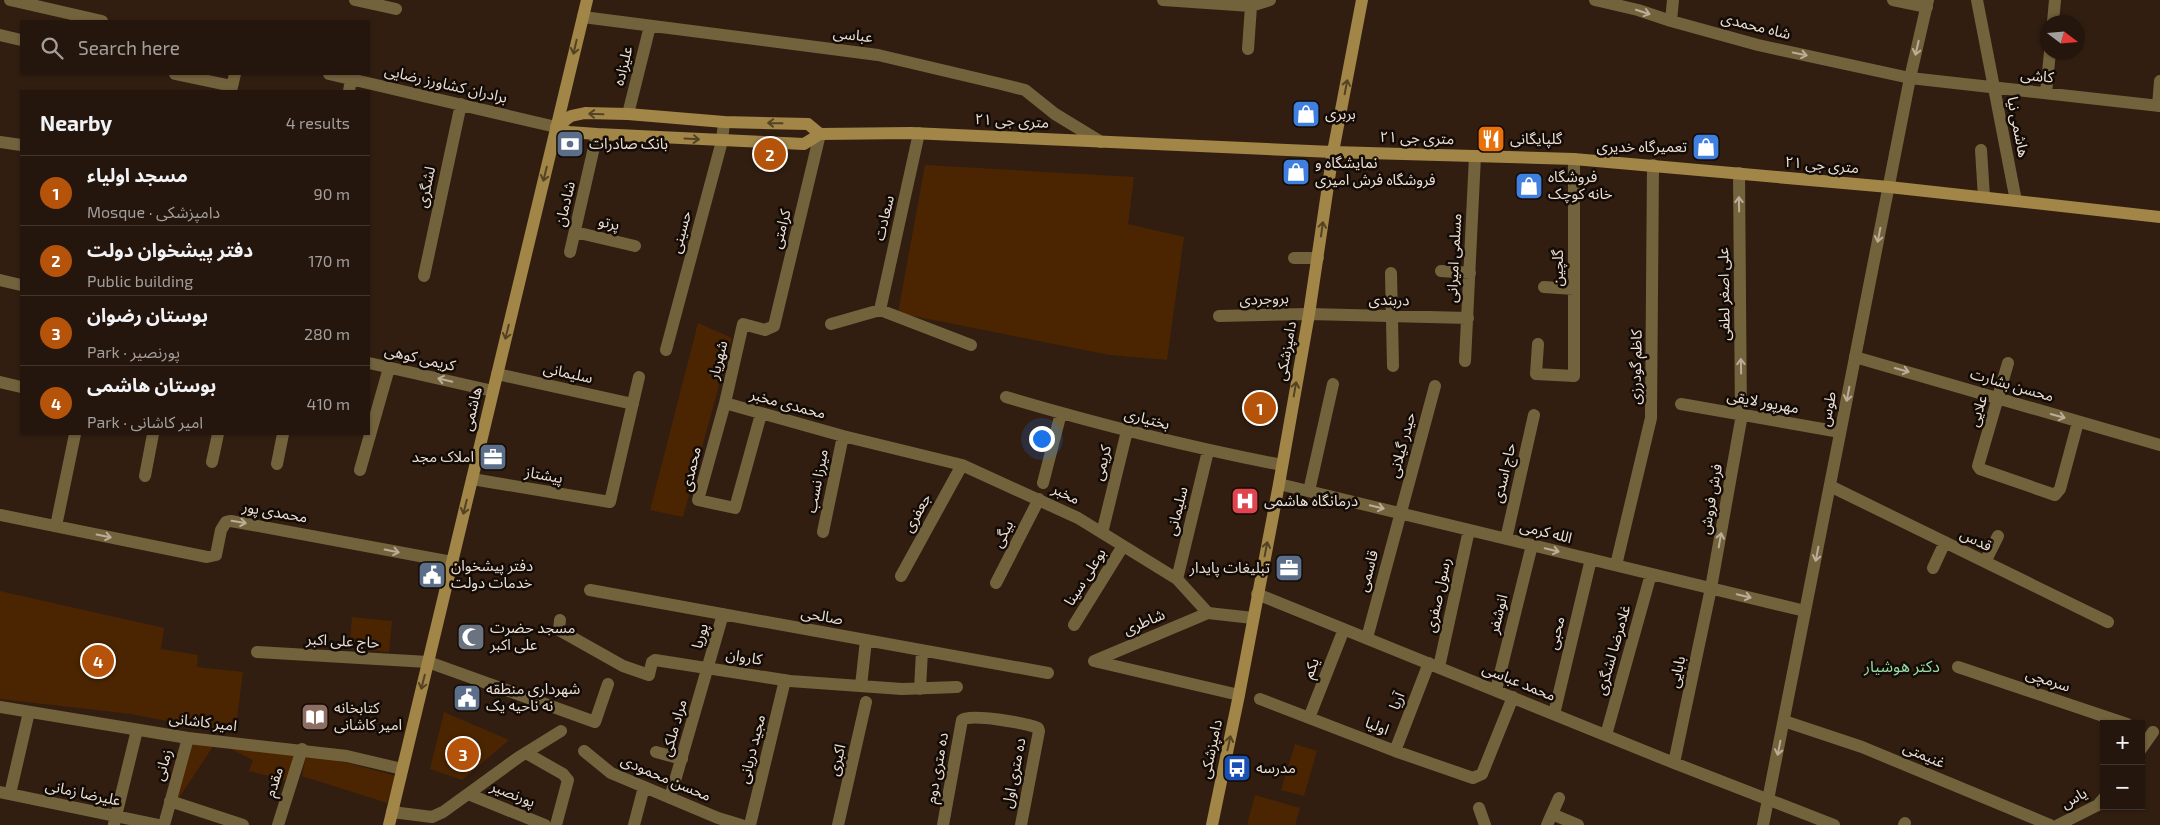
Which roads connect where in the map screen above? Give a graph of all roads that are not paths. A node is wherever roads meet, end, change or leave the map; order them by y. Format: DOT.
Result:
graph roads {
  1 [pos="10,0"];
  2 [pos="355,0"];
  3 [pos="587,0"];
  4 [pos="1163,0"];
  5 [pos="1270,0"];
  6 [pos="1362,0"];
  7 [pos="1595,0"];
  8 [pos="1673,0"];
  9 [pos="1893,0"];
  10 [pos="1977,0"];
  11 [pos="2055,0"];
  12 [pos="1190,1"];
  13 [pos="1927,4"];
  14 [pos="1252,6"];
  15 [pos="396,9"];
  16 [pos="2054,15"];
  17 [pos="583,17"];
  18 [pos="98,20"];
  19 [pos="1670,21"];
  20 [pos="650,26"];
  21 [pos="0,35"];
  22 [pos="20,40"];
  23 [pos="1248,49"];
  24 [pos="2049,60"];
  25 [pos="181,75"];
  26 [pos="331,75"];
  27 [pos="1910,78"];
  28 [pos="2160,81"];
  29 [pos="232,84"];
  30 [pos="350,85"];
  31 [pos="1994,87"];
  32 [pos="2046,93"];
  33 [pos="461,104"];
  34 [pos="2159,106"];
  35 [pos="628,114"];
  36 [pos="724,122"];
  37 [pos="556,127"];
  38 [pos="919,133"];
  39 [pos="597,134"];
  40 [pos="820,134"];
  41 [pos="722,141"];
  42 [pos="0,142"];
  43 [pos="1101,142"];
  44 [pos="20,145"];
  45 [pos="1982,150"];
  46 [pos="1333,152"];
  47 [pos="1475,156"];
  48 [pos="1574,159"];
  49 [pos="1653,165"];
  50 [pos="1739,173"];
  51 [pos="1889,187"];
  52 [pos="1984,198"];
  53 [pos="2016,201"];
  54 [pos="2160,217"];
  55 [pos="575,232"];
  56 [pos="635,246"];
  57 [pos="570,252"];
  58 [pos="1294,258"];
  59 [pos="1318,258"];
  60 [pos="1441,271"];
  61 [pos="1391,273"];
  62 [pos="1470,273"];
  63 [pos="424,276"];
  64 [pos="0,280"];
  65 [pos="20,284"];
  66 [pos="1544,287"];
  67 [pos="1574,289"];
  68 [pos="880,310"];
  69 [pos="1309,314"];
  70 [pos="1219,316"];
  71 [pos="1393,316"];
  72 [pos="1468,318"];
  73 [pos="744,324"];
  74 [pos="831,324"];
  75 [pos="1538,344"];
  76 [pos="971,345"];
  77 [pos="666,350"];
  78 [pos="1855,357"];
  79 [pos="1465,361"];
  80 [pos="370,363"];
  81 [pos="2008,363"];
  82 [pos="1393,366"];
  83 [pos="389,368"];
  84 [pos="497,374"];
  85 [pos="639,377"];
  86 [pos="0,382"];
  87 [pos="1333,384"];
  88 [pos="1435,386"];
  89 [pos="20,387"];
  90 [pos="493,391"];
  91 [pos="1006,397"];
  92 [pos="1999,398"];
  93 [pos="633,404"];
  94 [pos="724,404"];
  95 [pos="1681,404"];
  96 [pos="761,414"];
  97 [pos="1060,414"];
  98 [pos="1534,415"];
  99 [pos="1741,415"];
  100 [pos="2078,422"];
  101 [pos="1127,430"];
  102 [pos="1840,432"];
  103 [pos="75,435"];
  104 [pos="153,435"];
  105 [pos="218,435"];
  106 [pos="283,435"];
  107 [pos="370,435"];
  108 [pos="370,435"];
  109 [pos="843,436"];
  110 [pos="2160,445"];
  111 [pos="1208,451"];
  112 [pos="212,462"];
  113 [pos="277,464"];
  114 [pos="962,465"];
  115 [pos="1282,465"];
  116 [pos="360,470"];
  117 [pos="145,476"];
  118 [pos="472,479"];
  119 [pos="1043,483"];
  120 [pos="1279,484"];
  121 [pos="1830,486"];
  122 [pos="1309,491"];
  123 [pos="1039,499"];
  124 [pos="1400,513"];
  125 [pos="0,515"];
  126 [pos="56,526"];
  127 [pos="1469,530"];
  128 [pos="823,532"];
  129 [pos="1102,533"];
  130 [pos="1998,536"];
  131 [pos="1506,539"];
  132 [pos="1945,542"];
  133 [pos="1532,545"];
  134 [pos="1123,546"];
  135 [pos="1591,559"];
  136 [pos="452,562"];
  137 [pos="1985,562"];
  138 [pos="1616,565"];
  139 [pos="1933,568"];
  140 [pos="1651,574"];
  141 [pos="901,576"];
  142 [pos="1177,579"];
  143 [pos="996,583"];
  144 [pos="1711,588"];
  145 [pos="590,590"];
  146 [pos="1258,594"];
  147 [pos="1805,611"];
  148 [pos="1208,613"];
  149 [pos="723,614"];
  150 [pos="1253,618"];
  151 [pos="560,620"];
  152 [pos="2108,622"];
  153 [pos="1074,625"];
  154 [pos="1344,628"];
  155 [pos="1367,638"];
  156 [pos="866,640"];
  157 [pos="922,651"];
  158 [pos="257,652"];
  159 [pos="428,662"];
  160 [pos="1434,665"];
  161 [pos="708,667"];
  162 [pos="1958,667"];
  163 [pos="1048,673"];
  164 [pos="785,680"];
  165 [pos="608,684"];
  166 [pos="861,686"];
  167 [pos="957,686"];
  168 [pos="920,688"];
  169 [pos="1496,690"];
  170 [pos="1240,695"];
  171 [pos="1512,697"];
  172 [pos="1260,700"];
  173 [pos="866,702"];
  174 [pos="0,707"];
  175 [pos="29,712"];
  176 [pos="1554,714"];
  177 [pos="1309,718"];
  178 [pos="2115,720"];
  179 [pos="1784,722"];
  180 [pos="1038,728"];
  181 [pos="137,730"];
  182 [pos="561,731"];
  183 [pos="2152,732"];
  184 [pos="1606,735"];
  185 [pos="188,738"];
  186 [pos="2145,743"];
  187 [pos="302,749"];
  188 [pos="584,750"];
  189 [pos="1395,751"];
  190 [pos="656,752"];
  191 [pos="526,753"];
  192 [pos="682,760"];
  193 [pos="1674,763"];
  194 [pos="402,769"];
  195 [pos="644,787"];
  196 [pos="5,793"];
  197 [pos="468,794"];
  198 [pos="670,798"];
  199 [pos="1559,798"];
  200 [pos="1768,800"];
  201 [pos="170,801"];
  202 [pos="2100,803"];
  203 [pos="1479,808"];
  204 [pos="392,812"];
  205 [pos="1550,819"];
  206 [pos="114,821"];
  207 [pos="717,822"];
  208 [pos="636,824"];
  209 [pos="159,825"];
  210 [pos="164,825"];
  211 [pos="243,825"];
  212 [pos="278,825"];
  213 [pos="389,825"];
  214 [pos="546,825"];
  215 [pos="556,825"];
  216 [pos="741,825"];
  217 [pos="750,825"];
  218 [pos="838,825"];
  219 [pos="943,825"];
  220 [pos="1021,825"];
  221 [pos="1212,825"];
  222 [pos="1485,825"];
  223 [pos="1578,825"];
  224 [pos="1763,825"];
  225 [pos="1834,825"];
  226 [pos="2050,825"];
  227 [pos="2058,825"];
  1 -- 18 [label="street"];
  2 -- 15 [label="street"];
  3 -- 17 [label="main road, هاشمی"];
  4 -- 12 [label="street"];
  5 -- 14 [label="street"];
  46 -- 6 [label="main road, دامپزشکی, one-way"];
  7 -- 19 [label="street, شاه محمدی, one-way"];
  8 -- 19 [label="street"];
  9 -- 13 [label="street"];
  10 -- 31 [label="street, هاشمی نیا"];
  11 -- 16 [label="street"];
  12 -- 14 [label="street"];
  13 -- 27 [label="street, طوس, one-way"];
  14 -- 23 [label="street"];
  17 -- 20 [label="street, عباسی"];
  17 -- 37 [label="main road, هاشمی, one-way"];
  19 -- 27 [label="street, شاه محمدی, one-way"];
  20 -- 35 [label="street, علیزاده"];
  20 -- 43 [label="street, عباسی"];
  21 -- 22 [label="street"];
  24 -- 32 [label="street"];
  25 -- 29 [label="street"];
  26 -- 30 [label="street, برادران کشاورز رضایی"];
  27 -- 31 [label="street, کاشی"];
  27 -- 51 [label="street, طوس"];
  28 -- 34 [label="street"];
  30 -- 33 [label="street, برادران کشاورز رضایی"];
  31 -- 32 [label="street, کاشی"];
  31 -- 53 [label="street, هاشمی نیا"];
  32 -- 34 [label="street, کاشی"];
  33 -- 37 [label="street, برادران کشاورز رضایی"];
  33 -- 63 [label="street, لشگری"];
  35 -- 36 [label="main road, ۲۱ متری جی"];
  35 -- 37 [label="main road, ۲۱ متری جی, one-way"];
  40 -- 36 [label="main road, ۲۱ متری جی, one-way"];
  36 -- 41 [label="street, حسینی"];
  37 -- 39 [label="main road, ۲۱ متری جی"];
  37 -- 84 [label="main road, هاشمی, one-way"];
  38 -- 40 [label="main road, ۲۱ متری جی"];
  38 -- 43 [label="main road, ۲۱ متری جی"];
  38 -- 68 [label="street, سعادت"];
  39 -- 41 [label="main road, ۲۱ متری جی, one-way"];
  39 -- 55 [label="street, شادمان"];
  40 -- 41 [label="main road, ۲۱ متری جی"];
  40 -- 73 [label="street, کرامتی"];
  41 -- 77 [label="street, حسینی"];
  42 -- 44 [label="street"];
  43 -- 46 [label="main road, ۲۱ متری جی"];
  45 -- 52 [label="street"];
  46 -- 47 [label="main road, ۲۱ متری جی"];
  59 -- 46 [label="main road, دامپزشکی, one-way"];
  47 -- 48 [label="main road, ۲۱ متری جی"];
  47 -- 62 [label="street, مسلمی امیرانی"];
  48 -- 49 [label="main road, ۲۱ متری جی"];
  48 -- 67 [label="street, گلچین"];
  49 -- 50 [label="main road, ۲۱ متری جی"];
  49 -- 138 [label="street, کاظم گودرزی"];
  50 -- 51 [label="main road, ۲۱ متری جی"];
  99 -- 50 [label="street, علی‌ اصغر لطفی, one-way"];
  51 -- 52 [label="main road, ۲۱ متری جی"];
  51 -- 78 [label="street, طوس, one-way"];
  52 -- 53 [label="main road, ۲۱ متری جی"];
  53 -- 54 [label="main road, ۲۱ متری جی"];
  55 -- 56 [label="street, پرتو"];
  55 -- 57 [label="street, شادمان"];
  58 -- 59 [label="street"];
  59 -- 69 [label="main road, دامپزشکی"];
  60 -- 62 [label="street"];
  61 -- 71 [label="street"];
  62 -- 72 [label="street, مسلمی امیرانی"];
  64 -- 65 [label="street"];
  66 -- 67 [label="street"];
  67 -- 75 [label="street, گلچین"];
  68 -- 74 [label="street"];
  68 -- 76 [label="street"];
  69 -- 70 [label="street, بروجردی"];
  69 -- 71 [label="street, دربندی"];
  115 -- 69 [label="main road, دامپزشکی, one-way"];
  71 -- 72 [label="street, دربندی"];
  71 -- 82 [label="street"];
  72 -- 79 [label="street, مسلمی امیرانی"];
  73 -- 94 [label="street, شهریار"];
  78 -- 92 [label="street, محسن بشارت, one-way"];
  78 -- 102 [label="street, طوس, one-way"];
  80 -- 83 [label="street, کریمی کوهی"];
  81 -- 92 [label="street, علایی"];
  90 -- 83 [label="street, کریمی کوهی, one-way"];
  83 -- 108 [label="street"];
  84 -- 90 [label="main road, هاشمی"];
  84 -- 93 [label="street, سلیمانی"];
  85 -- 93 [label="street"];
  86 -- 89 [label="street"];
  87 -- 122 [label="street"];
  88 -- 124 [label="street, حیدر گیلانی"];
  90 -- 118 [label="main road, هاشمی"];
  91 -- 97 [label="street, بختیاری"];
  92 -- 100 [label="street, محسن بشارت, one-way"];
  92 -- 100 [label="street, علایی"];
  93 -- 118 [label="street, پیشتاز"];
  94 -- 96 [label="street, محمدی مخبر"];
  94 -- 96 [label="street, محمدی"];
  95 -- 99 [label="street, مهرپور لایقی"];
  96 -- 109 [label="street, محمدی مخبر"];
  97 -- 101 [label="street, بختیاری"];
  97 -- 119 [label="street"];
  98 -- 131 [label="street, حاج اسدی"];
  99 -- 102 [label="street, مهرپور لایقی"];
  144 -- 99 [label="street, فرش فروش, one-way"];
  100 -- 110 [label="street, محسن بشارت"];
  101 -- 111 [label="street, بختیاری"];
  101 -- 129 [label="street, کریمی"];
  102 -- 121 [label="street, طوس"];
  103 -- 126 [label="street"];
  104 -- 117 [label="street"];
  105 -- 112 [label="street"];
  106 -- 113 [label="street"];
  107 -- 116 [label="street"];
  109 -- 114 [label="street, مخبر"];
  109 -- 128 [label="street, میرزا نسب"];
  111 -- 115 [label="street, بختیاری"];
  111 -- 142 [label="street, سلیمانی"];
  114 -- 123 [label="street, مخبر"];
  114 -- 141 [label="street, جعفری"];
  115 -- 120 [label="main road, دامپزشکی"];
  118 -- 136 [label="main road, هاشمی, one-way"];
  120 -- 122 [label="street, الله کرمی"];
  146 -- 120 [label="main road, دامپزشکی, one-way"];
  121 -- 132 [label="street, قدس"];
  121 -- 147 [label="street, طوس, one-way"];
  122 -- 124 [label="street, الله کرمی, one-way"];
  123 -- 129 [label="street, مخبر"];
  123 -- 143 [label="street, بیگی"];
  124 -- 127 [label="street, الله کرمی"];
  124 -- 155 [label="street, قاسمی"];
  125 -- 126 [label="street, محمدی پور"];
  126 -- 136 [label="street, محمدی پور, one-way"];
  127 -- 131 [label="street, الله کرمی"];
  127 -- 160 [label="street, رسول صفری"];
  129 -- 134 [label="street, مخبر"];
  130 -- 137 [label="street"];
  131 -- 133 [label="street, الله کرمی"];
  132 -- 137 [label="street, قدس"];
  132 -- 139 [label="street"];
  133 -- 135 [label="street, الله کرمی, one-way"];
  133 -- 169 [label="street, انوشفر"];
  134 -- 142 [label="street, مخبر"];
  134 -- 153 [label="street, بوعلی سینا"];
  135 -- 138 [label="street, الله کرمی"];
  135 -- 176 [label="street, محبی"];
  136 -- 159 [label="main road, هاشمی"];
  137 -- 152 [label="street, قدس"];
  138 -- 140 [label="street, الله کرمی"];
  140 -- 144 [label="street, الله کرمی"];
  140 -- 184 [label="street, غلامرضا لشگری"];
  142 -- 148 [label="street, مخبر"];
  144 -- 147 [label="street, الله کرمی, one-way"];
  144 -- 193 [label="street, بابایی"];
  145 -- 149 [label="street, صالحی"];
  146 -- 150 [label="main road, دامپزشکی"];
  146 -- 154 [label="street, محمد عباسی"];
  147 -- 179 [label="street, طوس"];
  148 -- 150 [label="street"];
  148 -- 170 [label="street, شاطری"];
  149 -- 156 [label="street, صالحی"];
  149 -- 161 [label="street, پوریا"];
  150 -- 170 [label="main road, دامپزشکی"];
  151 -- 161 [label="street, کاروان"];
  154 -- 155 [label="street, محمد عباسی"];
  154 -- 177 [label="street, یکم"];
  155 -- 160 [label="street, محمد عباسی"];
  156 -- 157 [label="street, صالحی"];
  156 -- 166 [label="street"];
  157 -- 163 [label="street, صالحی"];
  157 -- 168 [label="street"];
  158 -- 159 [label="street, حاج علی اکبر"];
  159 -- 165 [label="street, حاج علی اکبر"];
  159 -- 194 [label="main road, هاشمی, one-way"];
  160 -- 169 [label="street, محمد عباسی"];
  160 -- 189 [label="street, آریا"];
  161 -- 164 [label="street, کاروان"];
  161 -- 192 [label="street, مراد ملکی"];
  162 -- 178 [label="street, سرمچی"];
  164 -- 166 [label="street, کاروان"];
  164 -- 217 [label="street, مجید دریانی"];
  166 -- 168 [label="street, کاروان"];
  167 -- 168 [label="street, کاروان"];
  169 -- 171 [label="street, محمد عباسی"];
  221 -- 170 [label="main road, دامپزشکی, one-way"];
  171 -- 176 [label="street, محمد عباسی"];
  171 -- 189 [label="street, اولیا"];
  172 -- 177 [label="street, اولیا"];
  173 -- 218 [label="street, اکبری"];
  174 -- 175 [label="street, امیر کاشانی"];
  175 -- 181 [label="street, امیر کاشانی"];
  175 -- 196 [label="street"];
  176 -- 184 [label="street, محمد عباسی"];
  177 -- 189 [label="street, اولیا"];
  179 -- 200 [label="street, طوس, one-way"];
  179 -- 226 [label="street, غنیمتی"];
  180 -- 219 [label="street, ده متری دوم"];
  180 -- 220 [label="street, ده متری اول"];
  181 -- 185 [label="street, امیر کاشانی"];
  181 -- 206 [label="street"];
  182 -- 191 [label="street, پورنصیر"];
  183 -- 186 [label="street"];
  184 -- 193 [label="street, محمد عباسی"];
  185 -- 187 [label="street, امیر کاشانی"];
  185 -- 201 [label="street, زمانی"];
  187 -- 194 [label="street, امیر کاشانی"];
  187 -- 212 [label="street, مقدم"];
  188 -- 195 [label="street, محسن محمودی"];
  190 -- 192 [label="street"];
  191 -- 197 [label="street, پورنصیر"];
  191 -- 215 [label="street"];
  192 -- 198 [label="street, مراد ملکی"];
  193 -- 200 [label="street, محمد عباسی"];
  194 -- 204 [label="main road, هاشمی"];
  195 -- 198 [label="street, محسن محمودی"];
  195 -- 208 [label="street"];
  196 -- 206 [label="street, علیرضا زمانی"];
  197 -- 204 [label="street, پورنصیر"];
  197 -- 214 [label="street, پورنصیر"];
  198 -- 207 [label="street, محسن محمودی"];
  199 -- 205 [label="street"];
  200 -- 224 [label="street, طوس"];
  200 -- 225 [label="street, محمد عباسی"];
  201 -- 210 [label="street, زمانی"];
  201 -- 211 [label="street"];
  202 -- 227 [label="street, یاس"];
  203 -- 222 [label="street"];
  204 -- 213 [label="main road, هاشمی"];
  205 -- 223 [label="street"];
  206 -- 209 [label="street, علیرضا زمانی"];
  207 -- 216 [label="street, محسن محمودی"];
}
